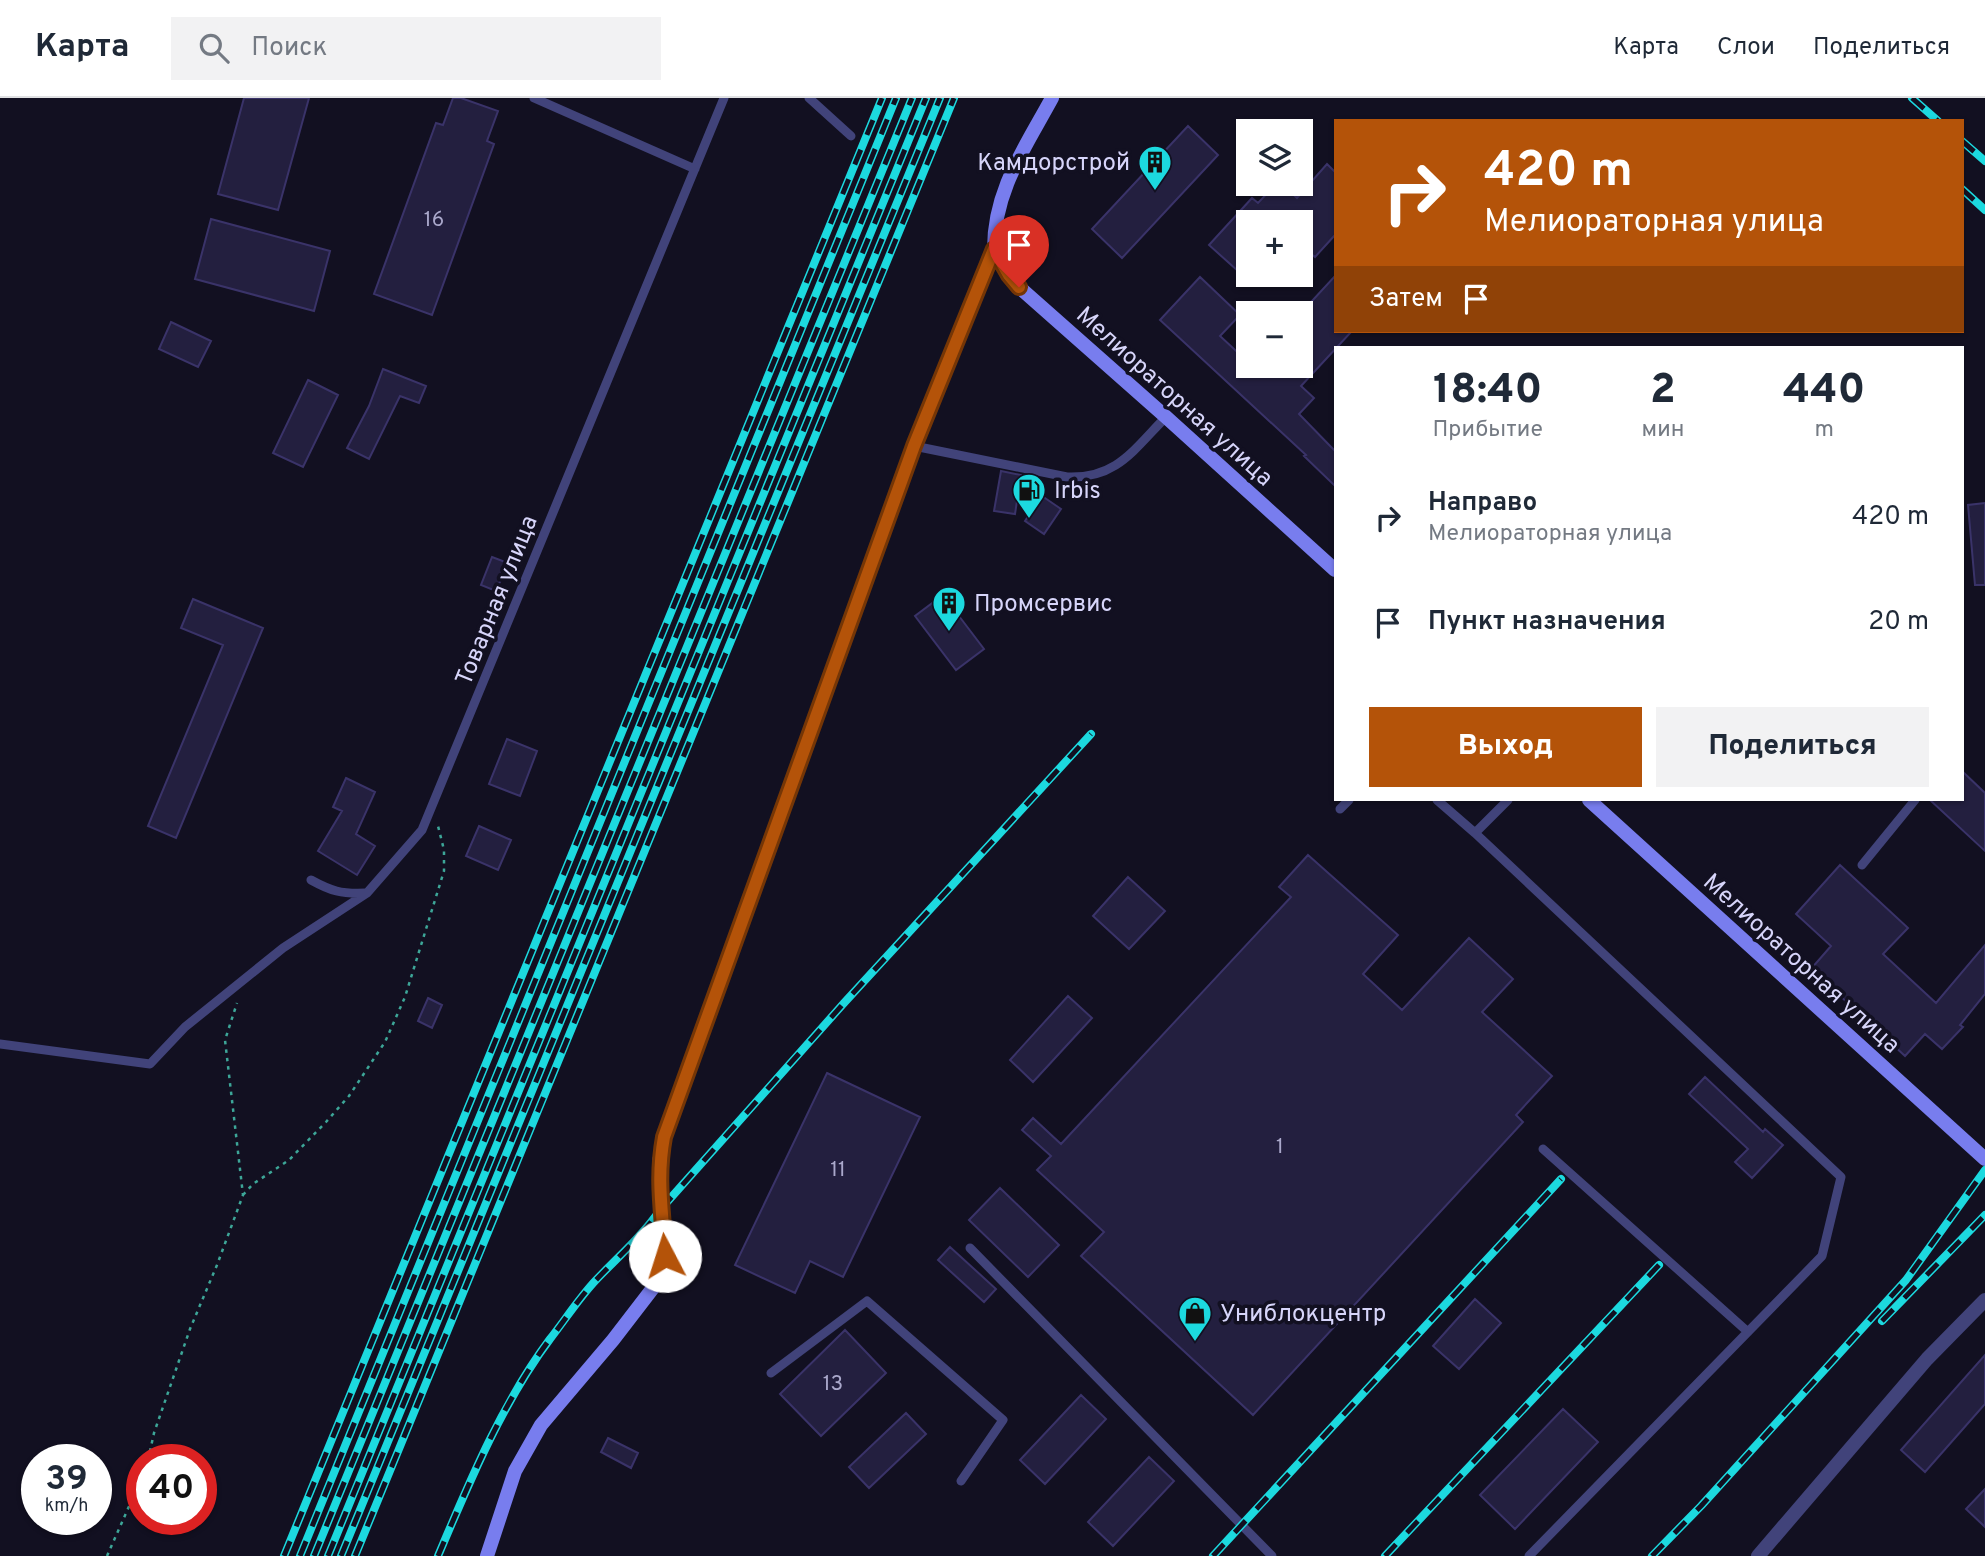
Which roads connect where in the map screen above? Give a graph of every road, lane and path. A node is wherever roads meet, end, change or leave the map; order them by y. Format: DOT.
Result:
graph roads {
  1 [pos="534,98"];
  2 [pos="724,98"];
  3 [pos="809,98"];
  4 [pos="1052,98"];
  5 [pos="850,136"];
  6 [pos="695,169"];
  7 [pos="994,249"];
  8 [pos="1166,417"];
  9 [pos="914,446"];
  10 [pos="1334,569"];
  11 [pos="1348,801"];
  12 [pos="1438,801"];
  13 [pos="1507,801"];
  14 [pos="1589,801"];
  15 [pos="1913,801"];
  16 [pos="432,806"];
  17 [pos="1340,809"];
  18 [pos="1475,833"];
  19 [pos="1862,865"];
  20 [pos="311,880"];
  21 [pos="367,893"];
  22 [pos="248,977"];
  23 [pos="0,1044"];
  24 [pos="1543,1149"];
  25 [pos="1985,1159"];
  26 [pos="243,1195"];
  27 [pos="970,1248"];
  28 [pos="1985,1300"];
  29 [pos="1748,1332"];
  30 [pos="771,1373"];
  31 [pos="152,1444"];
  32 [pos="961,1480"];
  33 [pos="126,1513"];
  34 [pos="107,1556"];
  35 [pos="487,1556"];
  36 [pos="1272,1556"];
  37 [pos="1529,1556"];
  38 [pos="1758,1556"];
  1 -- 6 [label="lane"];
  2 -- 6 [label="lane, Товарная улица"];
  3 -- 5 [label="lane"];
  4 -- 7 [label="street"];
  6 -- 16 [label="lane, Товарная улица"];
  7 -- 8 [label="street, Мелиораторная улица"];
  7 -- 9 [label="street"];
  8 -- 9 [label="lane"];
  8 -- 10 [label="street, Мелиораторная улица"];
  9 -- 35 [label="street"];
  11 -- 17 [label="lane"];
  12 -- 18 [label="lane"];
  13 -- 18 [label="lane"];
  14 -- 25 [label="street, Мелиораторная улица"];
  15 -- 19 [label="lane"];
  16 -- 21 [label="lane, Товарная улица"];
  16 -- 26 [label="path"];
  18 -- 29 [label="lane"];
  20 -- 21 [label="lane"];
  21 -- 22 [label="lane, Товарная улица"];
  22 -- 23 [label="lane, Товарная улица"];
  22 -- 26 [label="path"];
  24 -- 29 [label="lane"];
  26 -- 31 [label="path"];
  27 -- 36 [label="lane"];
  28 -- 38 [label="street"];
  29 -- 37 [label="lane"];
  30 -- 32 [label="lane"];
  33 -- 34 [label="path"];
}
